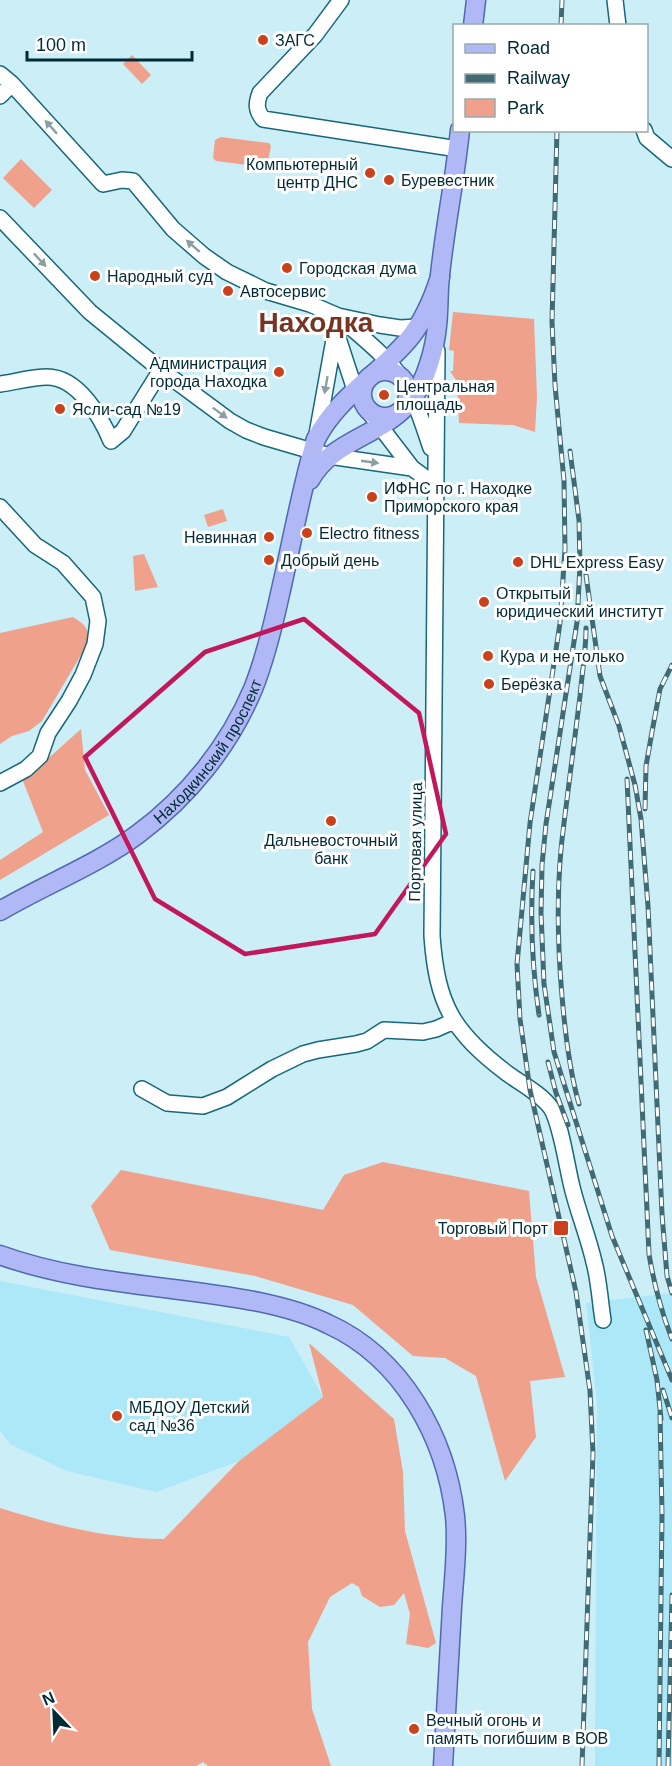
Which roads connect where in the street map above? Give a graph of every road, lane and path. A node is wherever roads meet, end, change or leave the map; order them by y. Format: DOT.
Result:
graph roads {
  1 [pos="341,0"];
  2 [pos="476,0"];
  3 [pos="615,0"];
  4 [pos="473,24"];
  5 [pos="618,24"];
  6 [pos="6,79"];
  7 [pos="0,96"];
  8 [pos="460,132"];
  9 [pos="645,132"];
  10 [pos="458,149"];
  11 [pos="672,159"];
  12 [pos="0,218"];
  13 [pos="440,277"];
  14 [pos="337,324"];
  15 [pos="438,324"];
  16 [pos="418,327"];
  17 [pos="387,361"];
  18 [pos="161,370"];
  19 [pos="371,375"];
  20 [pos="404,381"];
  21 [pos="0,384"];
  22 [pos="355,390"];
  23 [pos="413,398"];
  24 [pos="366,408"];
  25 [pos="398,413"];
  26 [pos="380,426"];
  27 [pos="319,449"];
  28 [pos="435,461"];
  29 [pos="412,468"];
  30 [pos="435,485"];
  31 [pos="0,507"];
  32 [pos="0,783"];
  33 [pos="0,911"];
  34 [pos="454,1021"];
  35 [pos="142,1089"];
  36 [pos="0,1248"];
  37 [pos="0,1256"];
  38 [pos="45,1269"];
  39 [pos="603,1320"];
  40 [pos="443,1766"];
  1 -- 10 [label="street"];
  2 -- 4 [label="main road"];
  3 -- 5 [label="street"];
  6 -- 7 [label="street"];
  14 -- 6 [label="street, one-way"];
  8 -- 10 [label="main road, Находкинский проспект"];
  9 -- 11 [label="street"];
  10 -- 13 [label="main road, Находкинский проспект"];
  12 -- 18 [label="street, one-way"];
  13 -- 15 [label="main road, Находкинский проспект"];
  13 -- 16 [label="main road, Находкинский проспект"];
  14 -- 16 [label="street"];
  14 -- 17 [label="street"];
  14 -- 22 [label="street"];
  14 -- 27 [label="street, one-way"];
  15 -- 23 [label="main road, Находкинский проспект"];
  15 -- 28 [label="street, Портовая улица"];
  16 -- 17 [label="main road, Находкинский проспект"];
  17 -- 19 [label="main road, Находкинский проспект"];
  17 -- 20 [label="street"];
  18 -- 21 [label="street"];
  18 -- 27 [label="street, one-way"];
  19 -- 20 [label="main road"];
  19 -- 22 [label="main road, Находкинский проспект"];
  19 -- 24 [label="main road"];
  20 -- 23 [label="street"];
  20 -- 25 [label="main road"];
  22 -- 24 [label="street"];
  22 -- 27 [label="main road, Находкинский проспект"];
  23 -- 25 [label="main road, Находкинский проспект"];
  23 -- 28 [label="street"];
  24 -- 25 [label="main road"];
  24 -- 26 [label="street"];
  25 -- 26 [label="main road, Находкинский проспект"];
  26 -- 27 [label="main road, Находкинский проспект"];
  26 -- 29 [label="street"];
  27 -- 29 [label="street, one-way"];
  27 -- 33 [label="main road, Находкинский проспект"];
  28 -- 30 [label="street, Портовая улица"];
  29 -- 30 [label="street"];
  30 -- 34 [label="street, Портовая улица"];
  31 -- 32 [label="street"];
  34 -- 35 [label="street"];
  34 -- 39 [label="street, Портовая улица"];
  36 -- 38 [label="main road"];
  37 -- 38 [label="main road"];
  38 -- 40 [label="main road"];
}
